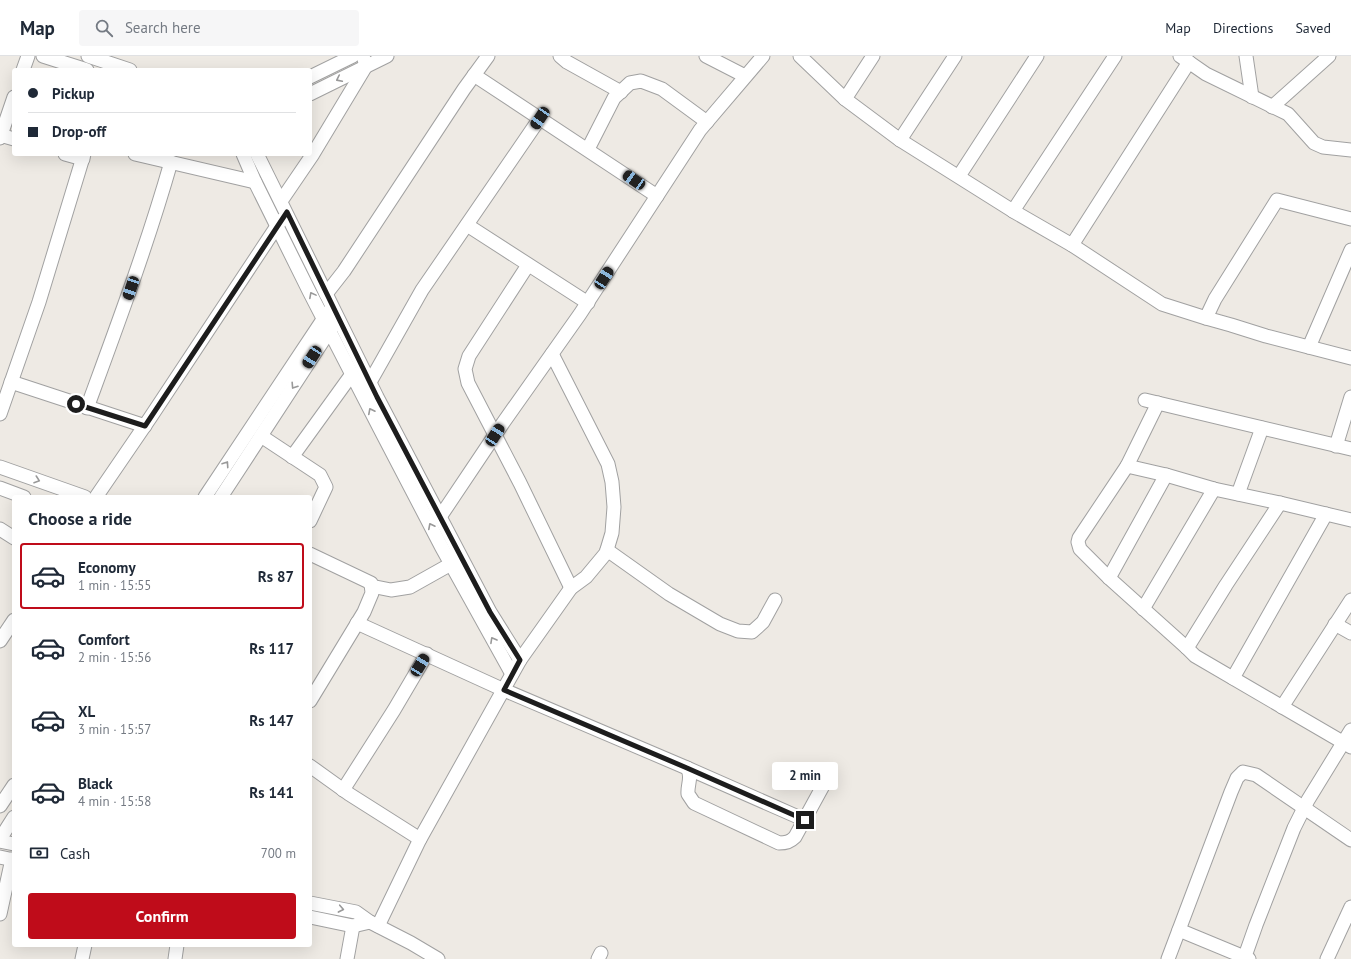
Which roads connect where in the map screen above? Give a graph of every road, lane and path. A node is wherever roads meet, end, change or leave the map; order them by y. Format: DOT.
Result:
graph roads {
  1 [pos="28,56"];
  2 [pos="43,56"];
  3 [pos="88,56"];
  4 [pos="353,56"];
  5 [pos="387,56"];
  6 [pos="488,56"];
  7 [pos="560,56"];
  8 [pos="763,56"];
  9 [pos="800,56"];
  10 [pos="873,56"];
  11 [pos="955,56"];
  12 [pos="1037,56"];
  13 [pos="1115,56"];
  14 [pos="1246,56"];
  15 [pos="1329,56"];
  16 [pos="714,58"];
  17 [pos="1185,59"];
  18 [pos="365,61"];
  19 [pos="24,68"];
  20 [pos="81,68"];
  21 [pos="124,68"];
  22 [pos="474,75"];
  23 [pos="312,76"];
  24 [pos="745,76"];
  25 [pos="621,92"];
  26 [pos="312,93"];
  27 [pos="1252,97"];
  28 [pos="845,99"];
  29 [pos="12,102"];
  30 [pos="1272,107"];
  31 [pos="540,118"];
  32 [pos="706,122"];
  33 [pos="0,136"];
  34 [pos="12,139"];
  35 [pos="900,140"];
  36 [pos="588,149"];
  37 [pos="1351,150"];
  38 [pos="147,156"];
  39 [pos="244,156"];
  40 [pos="258,156"];
  41 [pos="84,157"];
  42 [pos="166,159"];
  43 [pos="959,176"];
  44 [pos="255,182"];
  45 [pos="658,196"];
  46 [pos="284,207"];
  47 [pos="1013,211"];
  48 [pos="1351,219"];
  49 [pos="467,225"];
  50 [pos="278,226"];
  51 [pos="1072,245"];
  52 [pos="1351,250"];
  53 [pos="528,265"];
  54 [pos="329,300"];
  55 [pos="588,303"];
  56 [pos="324,318"];
  57 [pos="338,318"];
  58 [pos="1206,318"];
  59 [pos="330,330"];
  60 [pos="1309,347"];
  61 [pos="552,354"];
  62 [pos="1351,358"];
  63 [pos="352,374"];
  64 [pos="11,382"];
  65 [pos="370,382"];
  66 [pos="1351,397"];
  67 [pos="1145,400"];
  68 [pos="1158,403"];
  69 [pos="87,408"];
  70 [pos="0,414"];
  71 [pos="145,426"];
  72 [pos="1262,428"];
  73 [pos="495,435"];
  74 [pos="261,436"];
  75 [pos="1336,446"];
  76 [pos="1351,449"];
  77 [pos="292,456"];
  78 [pos="1127,466"];
  79 [pos="0,467"];
  80 [pos="1166,475"];
  81 [pos="0,488"];
  82 [pos="1214,489"];
  83 [pos="1238,494"];
  84 [pos="19,495"];
  85 [pos="79,495"];
  86 [pos="97,495"];
  87 [pos="206,495"];
  88 [pos="222,495"];
  89 [pos="1280,503"];
  90 [pos="1326,514"];
  91 [pos="312,517"];
  92 [pos="440,517"];
  93 [pos="1351,520"];
  94 [pos="0,530"];
  95 [pos="12,537"];
  96 [pos="607,550"];
  97 [pos="312,555"];
  98 [pos="451,564"];
  99 [pos="1109,578"];
  100 [pos="371,586"];
  101 [pos="571,588"];
  102 [pos="775,600"];
  103 [pos="1351,600"];
  104 [pos="1143,609"];
  105 [pos="12,623"];
  106 [pos="358,623"];
  107 [pos="1335,624"];
  108 [pos="1351,633"];
  109 [pos="0,642"];
  110 [pos="1187,648"];
  111 [pos="427,654"];
  112 [pos="520,660"];
  113 [pos="512,674"];
  114 [pos="1233,678"];
  115 [pos="504,690"];
  116 [pos="312,698"];
  117 [pos="1282,707"];
  118 [pos="1351,730"];
  119 [pos="1347,745"];
  120 [pos="312,767"];
  121 [pos="687,768"];
  122 [pos="824,784"];
  123 [pos="12,788"];
  124 [pos="343,790"];
  125 [pos="0,806"];
  126 [pos="1304,807"];
  127 [pos="12,820"];
  128 [pos="805,820"];
  129 [pos="420,839"];
  130 [pos="0,840"];
  131 [pos="1351,840"];
  132 [pos="12,843"];
  133 [pos="9,859"];
  134 [pos="312,903"];
  135 [pos="1351,908"];
  136 [pos="0,914"];
  137 [pos="312,917"];
  138 [pos="374,924"];
  139 [pos="353,926"];
  140 [pos="1179,930"];
  141 [pos="85,947"];
  142 [pos="177,947"];
  143 [pos="1246,958"];
  144 [pos="82,959"];
  145 [pos="175,959"];
  146 [pos="347,959"];
  147 [pos="438,959"];
  148 [pos="1168,959"];
  149 [pos="1327,959"];
  1 -- 19 [label="street"];
  2 -- 20 [label="street"];
  3 -- 21 [label="street"];
  4 -- 23 [label="street"];
  5 -- 18 [label="street"];
  6 -- 22 [label="street"];
  7 -- 25 [label="street"];
  8 -- 24 [label="street"];
  9 -- 28 [label="street"];
  10 -- 28 [label="street"];
  11 -- 35 [label="street"];
  12 -- 43 [label="street"];
  13 -- 47 [label="street"];
  14 -- 27 [label="street"];
  15 -- 30 [label="street"];
  16 -- 24 [label="street"];
  17 -- 27 [label="street"];
  17 -- 51 [label="street"];
  18 -- 26 [label="street, one-way"];
  18 -- 46 [label="street"];
  22 -- 31 [label="street"];
  22 -- 54 [label="street"];
  24 -- 32 [label="street"];
  25 -- 32 [label="street"];
  25 -- 36 [label="street"];
  27 -- 30 [label="street"];
  28 -- 35 [label="street"];
  29 -- 33 [label="street"];
  30 -- 37 [label="street"];
  31 -- 36 [label="street"];
  31 -- 49 [label="street"];
  32 -- 45 [label="street"];
  33 -- 34 [label="street"];
  35 -- 43 [label="street"];
  36 -- 45 [label="street"];
  38 -- 42 [label="street"];
  39 -- 44 [label="street"];
  40 -- 46 [label="street"];
  41 -- 64 [label="street"];
  42 -- 44 [label="street"];
  42 -- 69 [label="street"];
  43 -- 47 [label="street"];
  44 -- 50 [label="street"];
  45 -- 55 [label="street"];
  46 -- 50 [label="street"];
  46 -- 54 [label="street"];
  47 -- 51 [label="street"];
  48 -- 58 [label="street"];
  49 -- 53 [label="street"];
  49 -- 65 [label="street"];
  56 -- 50 [label="street, one-way"];
  50 -- 71 [label="street"];
  51 -- 58 [label="street"];
  52 -- 60 [label="street"];
  53 -- 55 [label="street"];
  53 -- 73 [label="street"];
  54 -- 56 [label="street"];
  54 -- 57 [label="street"];
  55 -- 61 [label="street"];
  56 -- 59 [label="street"];
  87 -- 56 [label="street, one-way"];
  57 -- 59 [label="street"];
  57 -- 65 [label="street"];
  58 -- 60 [label="street"];
  59 -- 63 [label="street"];
  59 -- 74 [label="street, one-way"];
  60 -- 62 [label="street"];
  61 -- 73 [label="street"];
  61 -- 96 [label="street"];
  63 -- 77 [label="street"];
  98 -- 63 [label="street, one-way"];
  64 -- 69 [label="street"];
  64 -- 70 [label="street"];
  65 -- 92 [label="street"];
  66 -- 75 [label="street"];
  67 -- 68 [label="street"];
  68 -- 72 [label="street"];
  68 -- 78 [label="street"];
  69 -- 71 [label="street"];
  71 -- 86 [label="street"];
  72 -- 75 [label="street"];
  72 -- 83 [label="street"];
  73 -- 92 [label="street"];
  73 -- 101 [label="street"];
  74 -- 77 [label="street"];
  74 -- 88 [label="street"];
  75 -- 76 [label="street"];
  77 -- 91 [label="street"];
  78 -- 80 [label="street"];
  78 -- 99 [label="street"];
  79 -- 85 [label="street, one-way"];
  80 -- 82 [label="street"];
  80 -- 99 [label="street"];
  81 -- 84 [label="street"];
  82 -- 83 [label="street"];
  82 -- 104 [label="street"];
  83 -- 89 [label="street"];
  89 -- 90 [label="street"];
  89 -- 110 [label="street"];
  90 -- 93 [label="street"];
  90 -- 114 [label="street"];
  92 -- 112 [label="street"];
  94 -- 95 [label="street"];
  96 -- 101 [label="street"];
  96 -- 102 [label="street"];
  97 -- 100 [label="street"];
  98 -- 100 [label="street"];
  113 -- 98 [label="street, one-way"];
  99 -- 104 [label="street"];
  100 -- 106 [label="street"];
  101 -- 112 [label="street"];
  103 -- 107 [label="street"];
  104 -- 110 [label="street"];
  105 -- 109 [label="street"];
  106 -- 111 [label="street"];
  106 -- 116 [label="street"];
  107 -- 108 [label="street"];
  107 -- 117 [label="street"];
  110 -- 114 [label="street"];
  111 -- 115 [label="street"];
  111 -- 124 [label="street"];
  112 -- 113 [label="street"];
  113 -- 115 [label="street"];
  114 -- 117 [label="street"];
  115 -- 121 [label="street"];
  115 -- 129 [label="street"];
  117 -- 119 [label="street"];
  118 -- 119 [label="street"];
  119 -- 126 [label="street"];
  120 -- 124 [label="street"];
  121 -- 128 [label="street"];
  121 -- 128 [label="street"];
  122 -- 128 [label="street"];
  123 -- 125 [label="street"];
  124 -- 129 [label="street"];
  126 -- 131 [label="street"];
  126 -- 140 [label="street"];
  126 -- 143 [label="street"];
  127 -- 130 [label="street"];
  129 -- 138 [label="street"];
  130 -- 132 [label="street"];
  133 -- 136 [label="street"];
  134 -- 138 [label="street, one-way"];
  135 -- 149 [label="street"];
  137 -- 139 [label="street"];
  138 -- 139 [label="street"];
  138 -- 147 [label="street"];
  139 -- 146 [label="street"];
  140 -- 143 [label="street"];
  140 -- 148 [label="street"];
  141 -- 144 [label="street"];
  142 -- 145 [label="street"];
}
